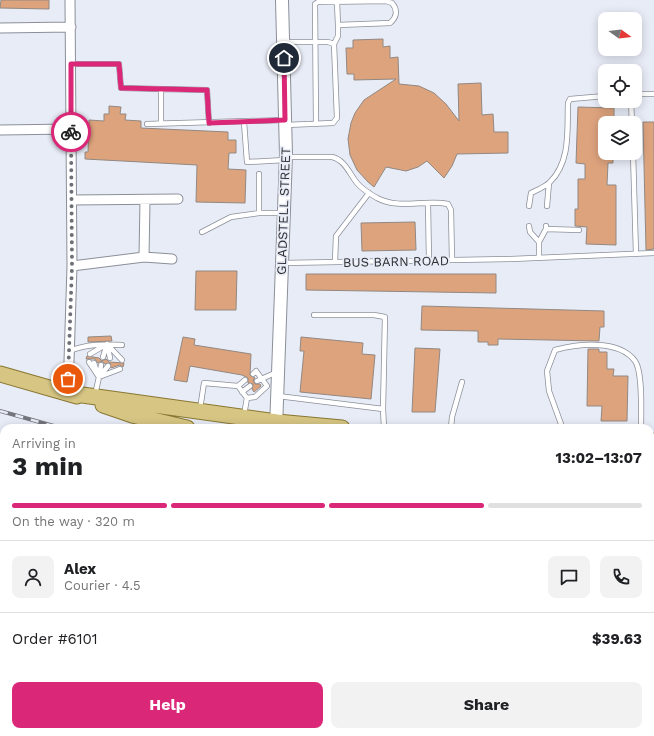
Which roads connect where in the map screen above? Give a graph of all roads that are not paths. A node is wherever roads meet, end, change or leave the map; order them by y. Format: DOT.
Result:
graph roads {
  1 [pos="70,0"];
  2 [pos="282,0"];
  3 [pos="337,2"];
  4 [pos="338,25"];
  5 [pos="0,28"];
  6 [pos="71,28"];
  7 [pos="283,42"];
  8 [pos="314,42"];
  9 [pos="334,44"];
  10 [pos="71,64"];
  11 [pos="161,89"];
  12 [pos="642,94"];
  13 [pos="654,94"];
  14 [pos="598,97"];
  15 [pos="244,122"];
  16 [pos="209,123"];
  17 [pos="285,123"];
  18 [pos="147,124"];
  19 [pos="161,124"];
  20 [pos="316,124"];
  21 [pos="71,129"];
  22 [pos="0,130"];
  23 [pos="286,158"];
  24 [pos="632,160"];
  25 [pos="259,174"];
  26 [pos="549,183"];
  27 [pos="369,194"];
  28 [pos="178,199"];
  29 [pos="72,200"];
  30 [pos="145,200"];
  31 [pos="428,204"];
  32 [pos="529,206"];
  33 [pos="547,206"];
  34 [pos="259,213"];
  35 [pos="283,213"];
  36 [pos="529,226"];
  37 [pos="579,230"];
  38 [pos="202,232"];
  39 [pos="539,242"];
  40 [pos="654,253"];
  41 [pos="636,254"];
  42 [pos="144,257"];
  43 [pos="172,258"];
  44 [pos="539,258"];
  45 [pos="429,260"];
  46 [pos="452,260"];
  47 [pos="336,262"];
  48 [pos="281,263"];
  49 [pos="72,266"];
  50 [pos="314,315"];
  51 [pos="107,344"];
  52 [pos="122,346"];
  53 [pos="69,351"];
  54 [pos="93,355"];
  55 [pos="103,357"];
  56 [pos="110,358"];
  57 [pos="116,359"];
  58 [pos="122,360"];
  59 [pos="88,362"];
  60 [pos="94,363"];
  61 [pos="101,365"];
  62 [pos="108,366"];
  63 [pos="114,367"];
  64 [pos="120,369"];
  65 [pos="279,372"];
  66 [pos="0,374"];
  67 [pos="252,374"];
  68 [pos="99,377"];
  69 [pos="246,380"];
  70 [pos="260,380"];
  71 [pos="462,382"];
  72 [pos="238,386"];
  73 [pos="250,386"];
  74 [pos="242,392"];
  75 [pos="68,393"];
  76 [pos="278,396"];
  77 [pos="94,397"];
  78 [pos="247,398"];
  79 [pos="383,409"];
  80 [pos="199,411"];
  81 [pos="243,417"];
  82 [pos="170,424"];
  83 [pos="273,424"];
  84 [pos="277,424"];
  85 [pos="384,424"];
  86 [pos="451,424"];
  87 [pos="561,424"];
  88 [pos="641,424"];
  1 -- 6 [label="street"];
  2 -- 7 [label="street, GLADSTELL STREET"];
  3 -- 4 [label="lane"];
  3 -- 4 [label="lane"];
  3 -- 8 [label="lane"];
  4 -- 9 [label="lane"];
  5 -- 6 [label="street"];
  6 -- 10 [label="street"];
  7 -- 8 [label="lane"];
  7 -- 17 [label="street, GLADSTELL STREET"];
  8 -- 9 [label="lane"];
  8 -- 20 [label="lane"];
  9 -- 20 [label="lane"];
  10 -- 11 [label="lane"];
  10 -- 21 [label="street"];
  11 -- 16 [label="lane"];
  11 -- 19 [label="lane"];
  12 -- 13 [label="lane"];
  14 -- 26 [label="lane"];
  15 -- 16 [label="lane"];
  15 -- 17 [label="lane"];
  15 -- 23 [label="lane"];
  16 -- 19 [label="lane"];
  17 -- 20 [label="lane"];
  17 -- 23 [label="street, GLADSTELL STREET"];
  18 -- 19 [label="lane"];
  21 -- 22 [label="street"];
  21 -- 29 [label="street"];
  23 -- 27 [label="lane"];
  23 -- 35 [label="street, GLADSTELL STREET"];
  24 -- 41 [label="lane"];
  25 -- 34 [label="lane"];
  26 -- 32 [label="lane"];
  26 -- 33 [label="lane"];
  27 -- 31 [label="lane"];
  27 -- 47 [label="lane"];
  28 -- 30 [label="street"];
  29 -- 30 [label="street"];
  29 -- 49 [label="street"];
  30 -- 42 [label="street"];
  31 -- 45 [label="lane"];
  31 -- 46 [label="lane"];
  34 -- 35 [label="lane"];
  34 -- 38 [label="lane"];
  35 -- 48 [label="street, GLADSTELL STREET"];
  36 -- 39 [label="lane"];
  37 -- 39 [label="lane"];
  39 -- 44 [label="lane"];
  40 -- 41 [label="lane, BUS BARN ROAD"];
  41 -- 44 [label="lane, BUS BARN ROAD"];
  42 -- 43 [label="street"];
  42 -- 49 [label="street"];
  44 -- 46 [label="lane, BUS BARN ROAD"];
  45 -- 46 [label="lane, BUS BARN ROAD"];
  45 -- 47 [label="lane, BUS BARN ROAD"];
  47 -- 48 [label="lane, BUS BARN ROAD"];
  48 -- 65 [label="street, GLADSTELL STREET"];
  49 -- 53 [label="street"];
  50 -- 79 [label="lane"];
  51 -- 52 [label="lane"];
  51 -- 53 [label="lane"];
  51 -- 54 [label="lane"];
  51 -- 55 [label="lane"];
  51 -- 56 [label="lane"];
  51 -- 57 [label="lane"];
  51 -- 58 [label="lane"];
  53 -- 75 [label="street"];
  59 -- 68 [label="lane"];
  60 -- 68 [label="lane"];
  61 -- 68 [label="lane"];
  62 -- 68 [label="lane"];
  63 -- 68 [label="lane"];
  64 -- 68 [label="lane"];
  65 -- 70 [label="lane"];
  65 -- 76 [label="street, GLADSTELL STREET"];
  66 -- 75 [label="main road"];
  67 -- 70 [label="lane"];
  68 -- 77 [label="lane"];
  69 -- 72 [label="lane"];
  70 -- 78 [label="lane"];
  71 -- 86 [label="lane"];
  72 -- 74 [label="lane"];
  72 -- 80 [label="lane"];
  73 -- 74 [label="lane"];
  74 -- 78 [label="lane"];
  75 -- 77 [label="main road"];
  75 -- 82 [label="main road"];
  76 -- 79 [label="lane"];
  76 -- 84 [label="street, GLADSTELL STREET"];
  77 -- 80 [label="main road"];
  78 -- 81 [label="lane"];
  79 -- 85 [label="lane"];
  80 -- 81 [label="main road"];
  81 -- 83 [label="main road"];
  87 -- 88 [label="lane"];
}
